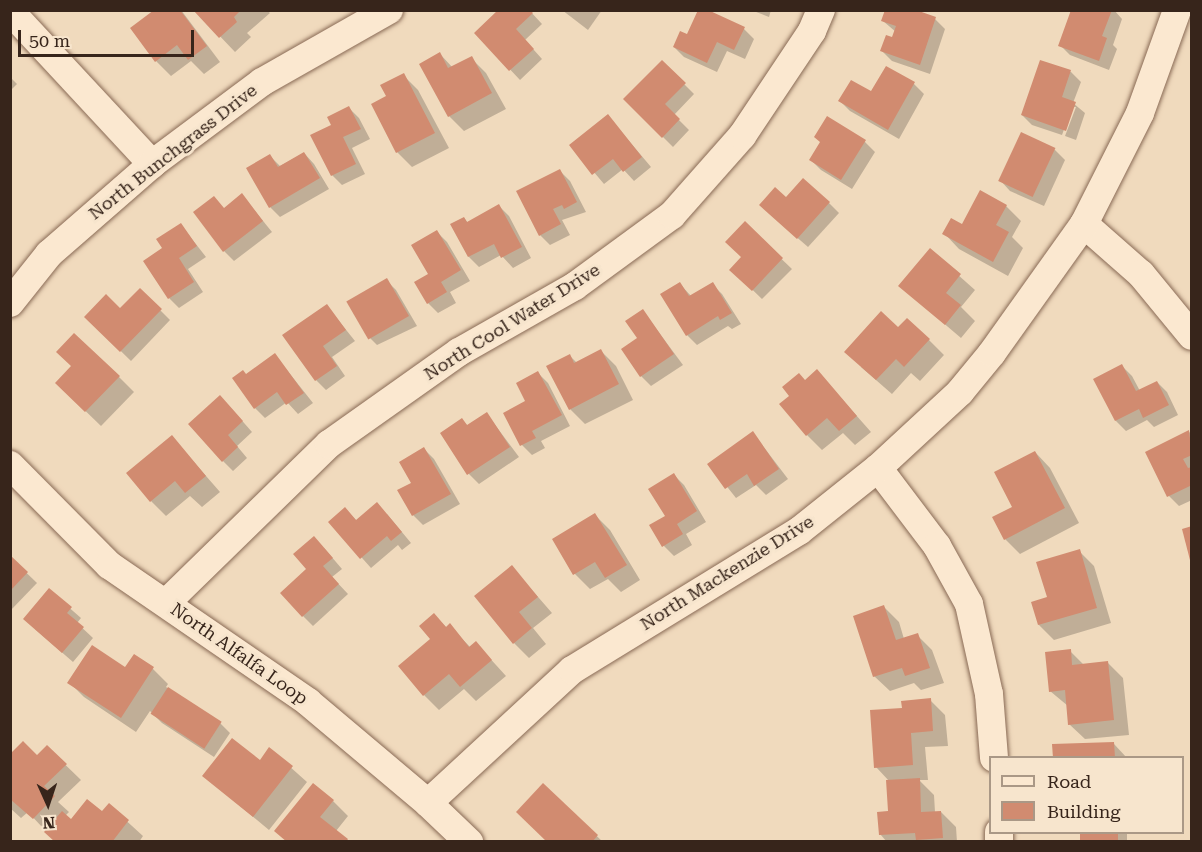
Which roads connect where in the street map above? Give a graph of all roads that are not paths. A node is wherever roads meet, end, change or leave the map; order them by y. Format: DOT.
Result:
graph roads {
  1 [pos="10,10"];
  2 [pos="389,10"];
  3 [pos="821,10"];
  4 [pos="1177,10"];
  5 [pos="152,164"];
  6 [pos="1084,224"];
  7 [pos="10,303"];
  8 [pos="1191,336"];
  9 [pos="10,465"];
  10 [pos="878,468"];
  11 [pos="166,603"];
  12 [pos="993,756"];
  13 [pos="428,803"];
  14 [pos="469,842"];
  1 -- 5 [label="street"];
  2 -- 5 [label="street, North Bunchgrass Drive"];
  3 -- 11 [label="street, North Cool Water Drive"];
  4 -- 6 [label="street, North Mackenzie Drive"];
  5 -- 7 [label="street, North Bunchgrass Drive"];
  6 -- 8 [label="street"];
  6 -- 10 [label="street, North Mackenzie Drive"];
  9 -- 11 [label="street, North Alfalfa Loop"];
  10 -- 12 [label="street"];
  10 -- 13 [label="street, North Mackenzie Drive"];
  11 -- 13 [label="street, North Alfalfa Loop"];
  13 -- 14 [label="street, North Alfalfa Loop"];
}
